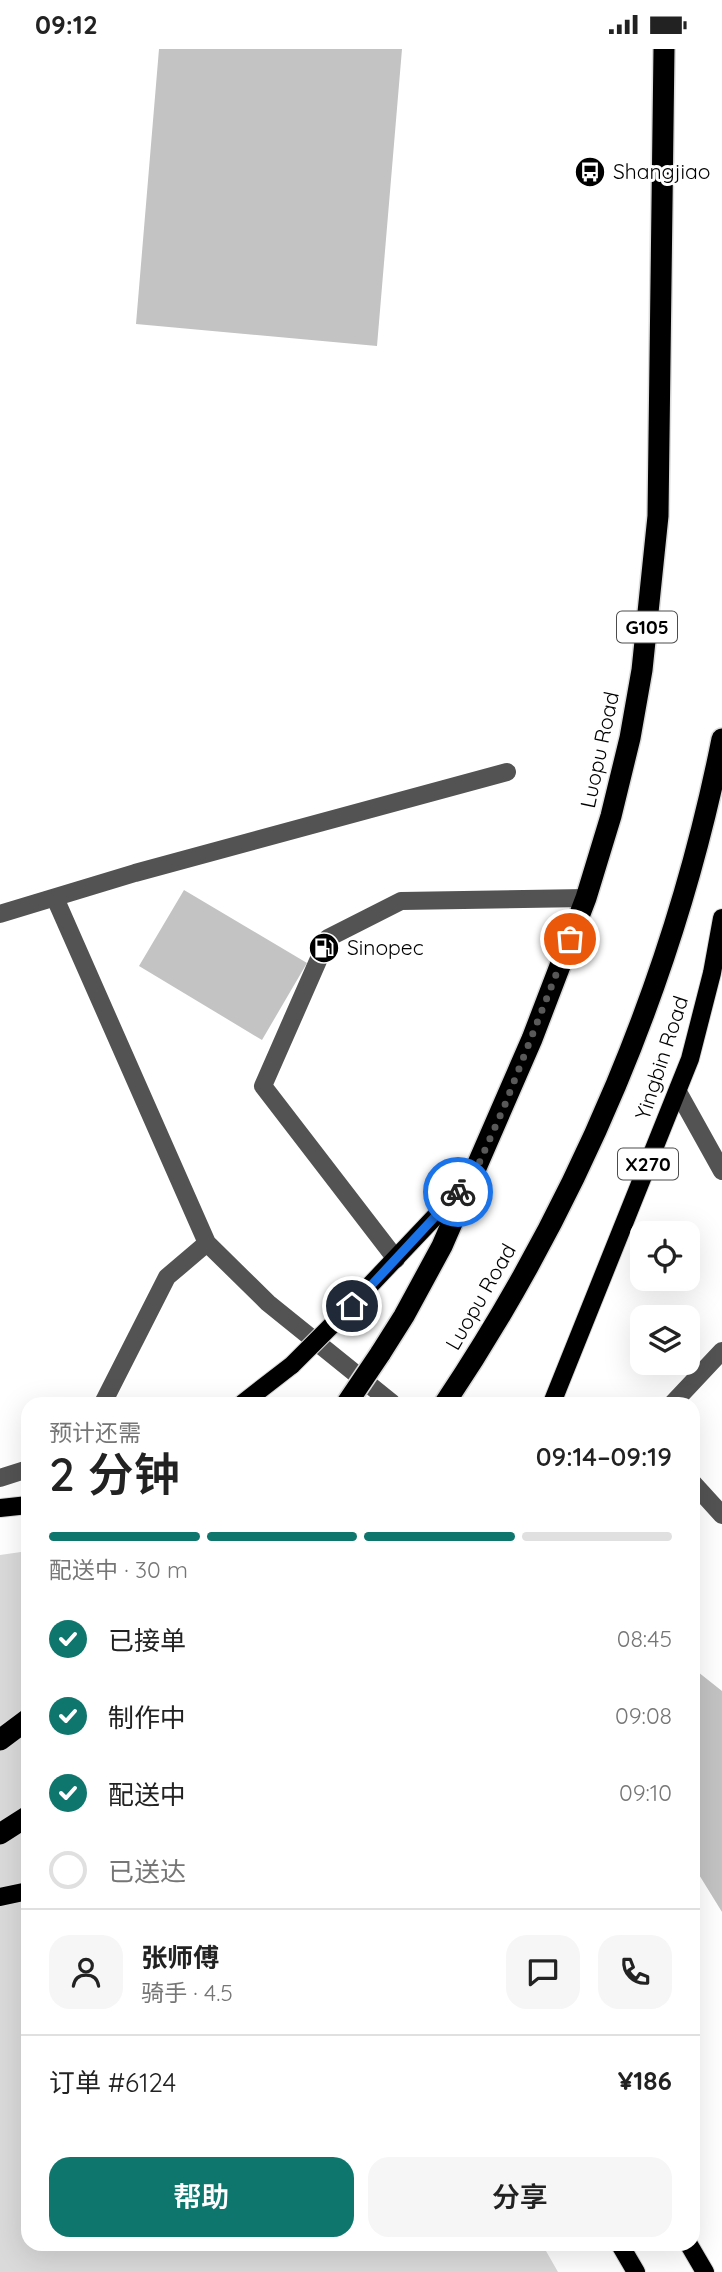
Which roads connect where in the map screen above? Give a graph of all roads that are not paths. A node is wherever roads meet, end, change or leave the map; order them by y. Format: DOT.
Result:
graph roads {
  1 [pos="664,49"];
  2 [pos="722,739"];
  3 [pos="507,772"];
  4 [pos="55,898"];
  5 [pos="586,898"];
  6 [pos="0,914"];
  7 [pos="722,918"];
  8 [pos="678,1092"];
  9 [pos="722,1171"];
  10 [pos="473,1177"];
  11 [pos="207,1243"];
  12 [pos="396,1259"];
  13 [pos="722,1351"];
  14 [pos="106,1397"];
  15 [pos="251,1397"];
  16 [pos="351,1397"];
  17 [pos="385,1397"];
  18 [pos="448,1397"];
  19 [pos="554,1397"];
  20 [pos="679,1397"];
  21 [pos="21,1471"];
  22 [pos="0,1478"];
  23 [pos="700,1491"];
  24 [pos="21,1506"];
  25 [pos="0,1508"];
  26 [pos="722,1515"];
  27 [pos="21,1720"];
  28 [pos="21,1723"];
  29 [pos="0,1730"];
  30 [pos="0,1740"];
  31 [pos="21,1820"];
  32 [pos="0,1834"];
  33 [pos="21,1892"];
  34 [pos="0,1897"];
  35 [pos="624,2251"];
  36 [pos="693,2251"];
  37 [pos="636,2272"];
  38 [pos="705,2272"];
  1 -- 5 [label="highway, Luopu Road / G105"];
  2 -- 18 [label="highway, Luopu Road"];
  3 -- 4 [label="street"];
  4 -- 6 [label="street"];
  4 -- 11 [label="street"];
  5 -- 10 [label="highway, Luopu Road / G105"];
  5 -- 12 [label="street"];
  7 -- 8 [label="main road, Yingbin Road / X270"];
  8 -- 9 [label="street"];
  8 -- 19 [label="main road, Yingbin Road / X270"];
  10 -- 12 [label="main road"];
  10 -- 16 [label="highway, Luopu Road / G105, bridge"];
  11 -- 14 [label="street"];
  11 -- 17 [label="street"];
  12 -- 15 [label="main road, bridge"];
  13 -- 20 [label="street"];
  21 -- 22 [label="street"];
  23 -- 26 [label="street"];
  24 -- 25 [label="main road"];
  27 -- 29 [label="highway"];
  28 -- 30 [label="highway"];
  31 -- 32 [label="highway"];
  33 -- 34 [label="main road"];
  35 -- 37 [label="main road"];
  36 -- 38 [label="main road"];
}
